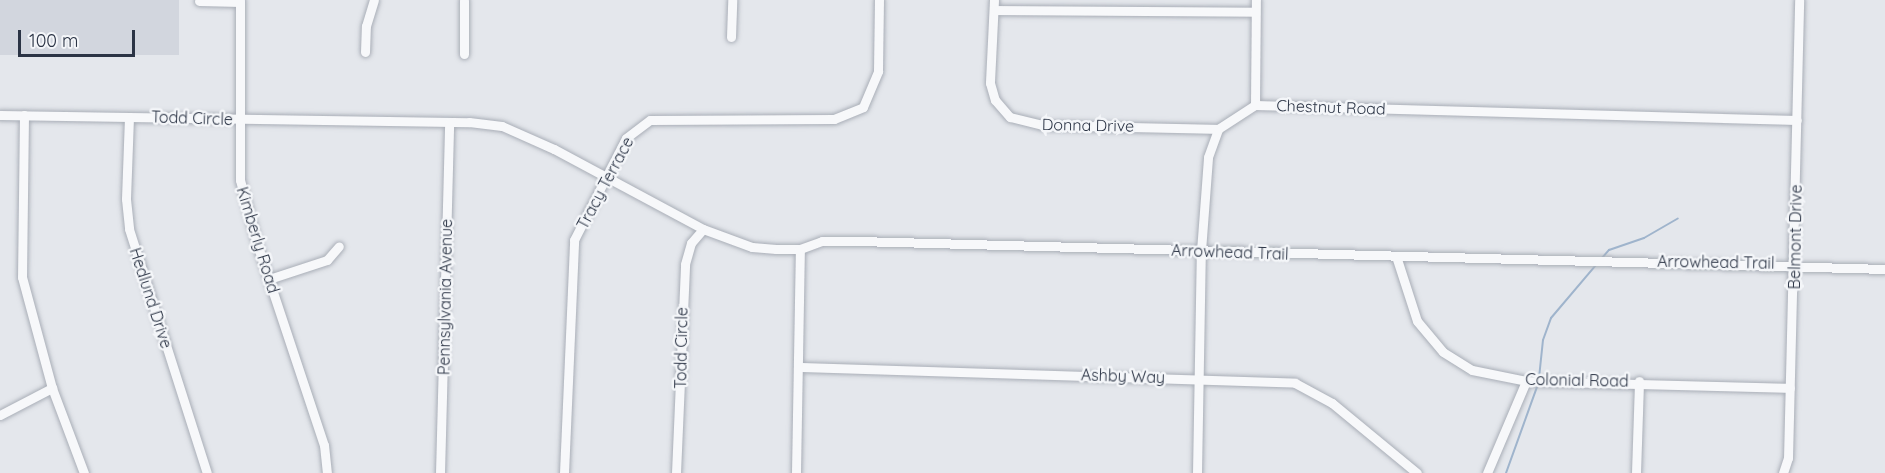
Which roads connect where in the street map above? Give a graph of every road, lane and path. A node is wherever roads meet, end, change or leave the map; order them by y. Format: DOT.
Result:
graph roads {
  1 [pos="374,0"];
  2 [pos="464,0"];
  3 [pos="732,0"];
  4 [pos="879,0"];
  5 [pos="1256,0"];
  6 [pos="1799,0"];
  7 [pos="199,1"];
  8 [pos="240,1"];
  9 [pos="994,5"];
  10 [pos="1256,12"];
  11 [pos="731,37"];
  12 [pos="365,52"];
  13 [pos="464,54"];
  14 [pos="1255,105"];
  15 [pos="0,115"];
  16 [pos="24,115"];
  17 [pos="129,117"];
  18 [pos="238,120"];
  19 [pos="1797,120"];
  20 [pos="449,122"];
  21 [pos="1218,129"];
  22 [pos="607,180"];
  23 [pos="703,229"];
  24 [pos="339,246"];
  25 [pos="800,249"];
  26 [pos="1202,251"];
  27 [pos="1396,256"];
  28 [pos="1794,263"];
  29 [pos="1885,269"];
  30 [pos="269,279"];
  31 [pos="798,367"];
  32 [pos="1200,378"];
  33 [pos="1526,381"];
  34 [pos="1639,381"];
  35 [pos="52,388"];
  36 [pos="1790,388"];
  37 [pos="0,414"];
  38 [pos="84,473"];
  39 [pos="207,473"];
  40 [pos="327,473"];
  41 [pos="440,473"];
  42 [pos="564,473"];
  43 [pos="676,473"];
  44 [pos="796,473"];
  45 [pos="1197,473"];
  46 [pos="1417,473"];
  47 [pos="1487,473"];
  48 [pos="1636,473"];
  49 [pos="1784,473"];
  1 -- 12 [label="street"];
  2 -- 13 [label="street"];
  3 -- 11 [label="street"];
  4 -- 22 [label="street, Tracy Terrace"];
  5 -- 10 [label="street"];
  6 -- 19 [label="street, Belmont Drive"];
  7 -- 8 [label="street"];
  8 -- 18 [label="street, Kimberly Road"];
  9 -- 10 [label="street"];
  9 -- 21 [label="street, Donna Drive"];
  10 -- 14 [label="street"];
  14 -- 19 [label="street, Chestnut Road"];
  14 -- 21 [label="street, Chestnut Road"];
  15 -- 16 [label="street, Todd Circle"];
  16 -- 17 [label="street, Todd Circle"];
  16 -- 35 [label="street"];
  17 -- 18 [label="street, Todd Circle"];
  17 -- 39 [label="street, Hedlund Drive"];
  18 -- 20 [label="street, Todd Circle"];
  18 -- 30 [label="street, Kimberly Road"];
  19 -- 28 [label="street, Belmont Drive"];
  20 -- 22 [label="street, Todd Circle"];
  20 -- 41 [label="street, Pennsylvania Avenue"];
  21 -- 26 [label="street"];
  22 -- 23 [label="street, Todd Circle"];
  22 -- 42 [label="street, Tracy Terrace"];
  23 -- 25 [label="street, Todd Circle"];
  23 -- 43 [label="street, Todd Circle"];
  24 -- 30 [label="street"];
  25 -- 26 [label="street, Arrowhead Trail"];
  25 -- 31 [label="street"];
  26 -- 27 [label="street, Arrowhead Trail"];
  26 -- 32 [label="street"];
  27 -- 28 [label="street, Arrowhead Trail"];
  27 -- 33 [label="street, Colonial Road"];
  28 -- 29 [label="street, Arrowhead Trail"];
  28 -- 36 [label="street, Belmont Drive"];
  30 -- 40 [label="street, Kimberly Road"];
  31 -- 32 [label="street, Ashby Way"];
  31 -- 44 [label="street"];
  32 -- 45 [label="street"];
  32 -- 46 [label="street, Ashby Way"];
  33 -- 34 [label="street, Colonial Road"];
  33 -- 47 [label="street"];
  34 -- 36 [label="street, Colonial Road"];
  34 -- 48 [label="street"];
  35 -- 37 [label="street"];
  35 -- 38 [label="street"];
  36 -- 49 [label="street, Belmont Drive"];
}
